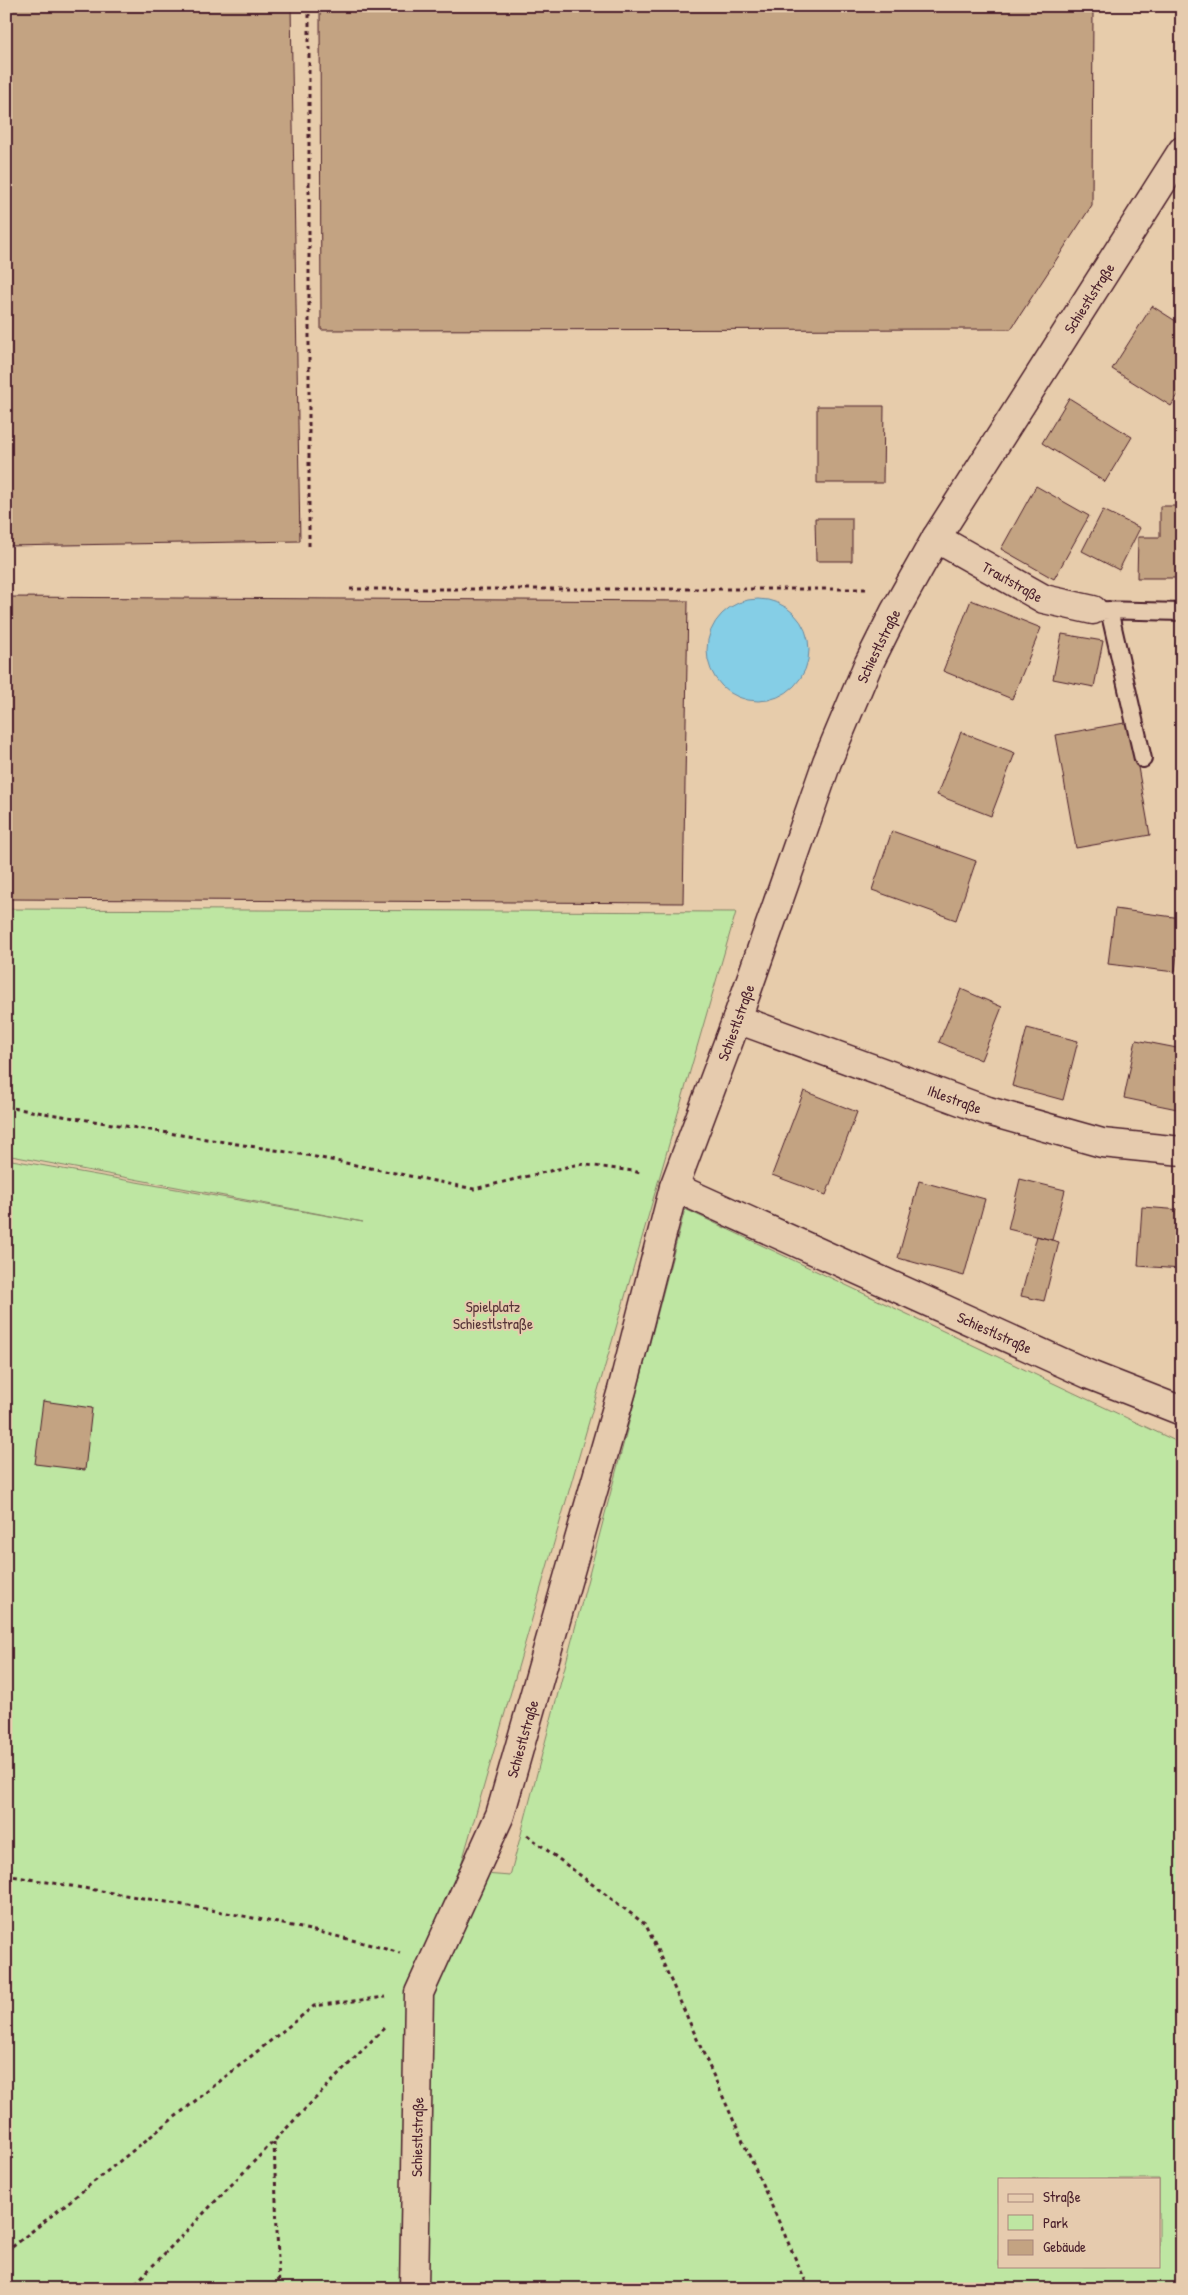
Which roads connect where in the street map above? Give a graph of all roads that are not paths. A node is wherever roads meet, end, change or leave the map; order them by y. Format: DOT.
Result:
graph roads {
  1 [pos="1182,151"];
  2 [pos="936,538"];
  3 [pos="1101,610"];
  4 [pos="1182,612"];
  5 [pos="1143,759"];
  6 [pos="737,1019"];
  7 [pos="1182,1151"];
  8 [pos="674,1187"];
  9 [pos="1182,1411"];
  10 [pos="414,2289"];
  1 -- 2 [label="street, Schiestlstraße"];
  2 -- 3 [label="street, Trautstraße"];
  2 -- 6 [label="street, Schiestlstraße"];
  3 -- 4 [label="lane"];
  3 -- 5 [label="lane"];
  6 -- 7 [label="street, Ihlestraße"];
  6 -- 8 [label="street, Schiestlstraße"];
  8 -- 9 [label="street, Schiestlstraße"];
  8 -- 10 [label="street, Schiestlstraße"];
}
